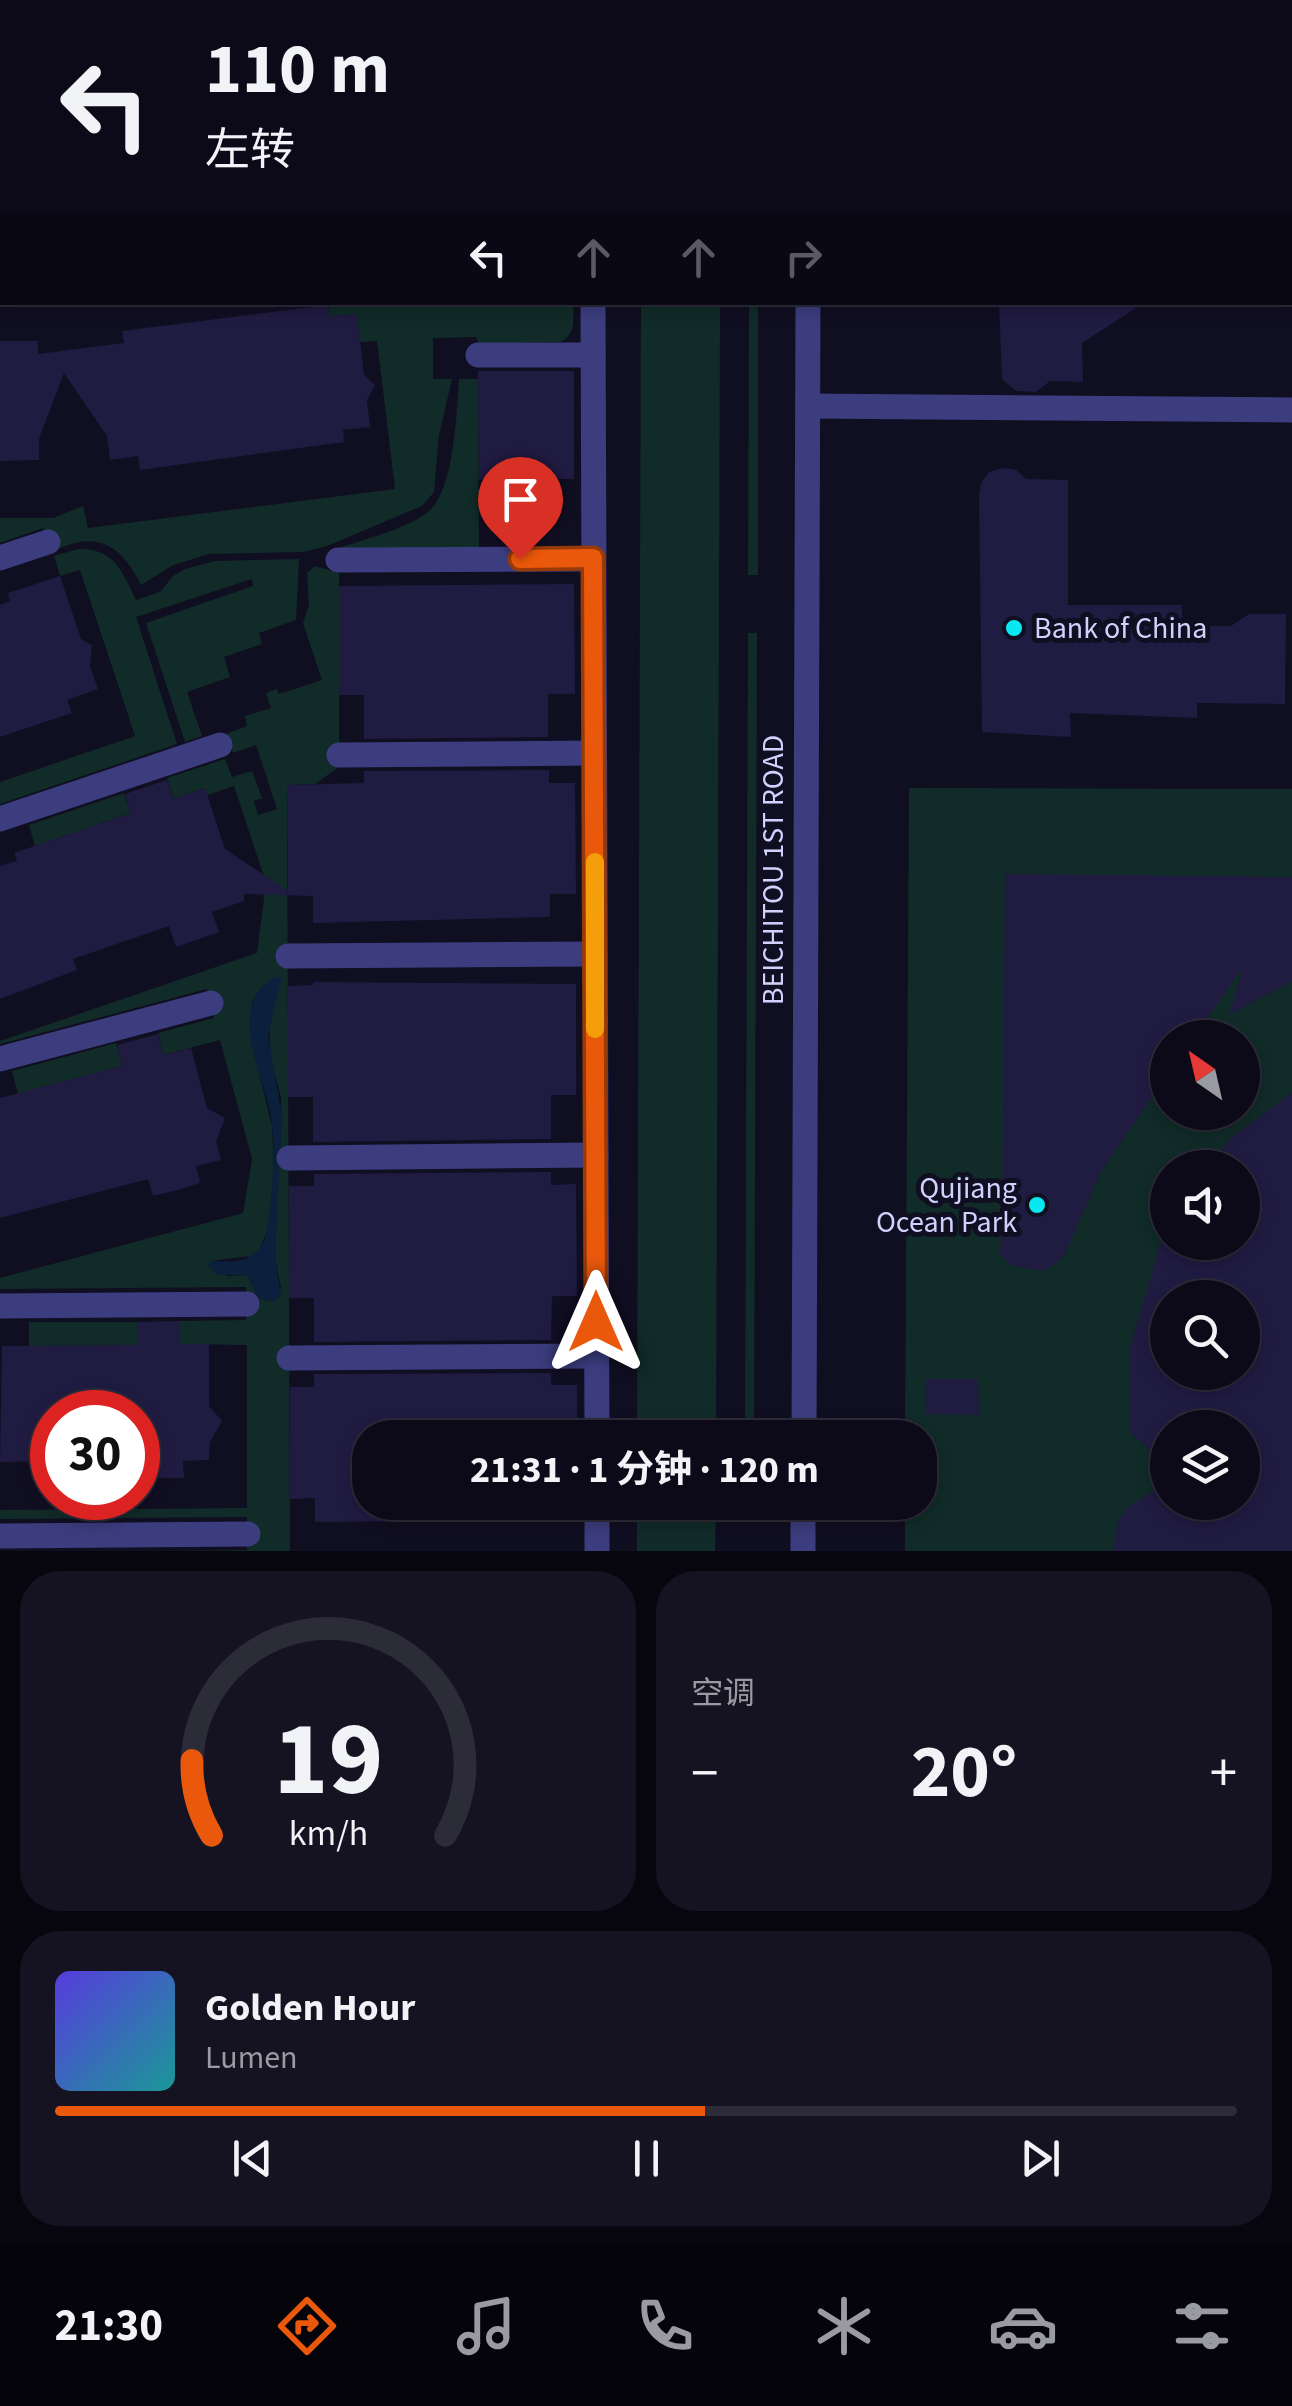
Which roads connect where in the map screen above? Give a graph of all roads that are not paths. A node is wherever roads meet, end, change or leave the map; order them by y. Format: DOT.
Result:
graph roads {
  1 [pos="593,305"];
  2 [pos="808,305"];
  3 [pos="478,355"];
  4 [pos="593,355"];
  5 [pos="808,406"];
  6 [pos="1292,410"];
  7 [pos="48,542"];
  8 [pos="0,558"];
  9 [pos="593,558"];
  10 [pos="338,560"];
  11 [pos="220,745"];
  12 [pos="594,753"];
  13 [pos="339,755"];
  14 [pos="0,819"];
  15 [pos="595,954"];
  16 [pos="288,956"];
  17 [pos="210,1003"];
  18 [pos="0,1059"];
  19 [pos="596,1155"];
  20 [pos="289,1158"];
  21 [pos="247,1304"];
  22 [pos="0,1306"];
  23 [pos="596,1356"];
  24 [pos="289,1358"];
  25 [pos="596,1420"];
  26 [pos="804,1420"];
  27 [pos="596,1520"];
  28 [pos="804,1520"];
  29 [pos="248,1534"];
  30 [pos="0,1536"];
  31 [pos="596,1551"];
  32 [pos="803,1551"];
  1 -- 4 [label="street"];
  2 -- 5 [label="street, BEICHITOU 1ST ROAD"];
  3 -- 4 [label="street"];
  4 -- 9 [label="street"];
  5 -- 6 [label="street"];
  5 -- 26 [label="street, BEICHITOU 1ST ROAD"];
  7 -- 8 [label="street"];
  9 -- 10 [label="street"];
  9 -- 12 [label="street"];
  11 -- 14 [label="street"];
  12 -- 13 [label="street"];
  12 -- 15 [label="street"];
  15 -- 16 [label="street"];
  15 -- 19 [label="street"];
  17 -- 18 [label="street"];
  19 -- 20 [label="street"];
  19 -- 23 [label="street"];
  21 -- 22 [label="street"];
  23 -- 24 [label="street"];
  23 -- 25 [label="street"];
  27 -- 31 [label="street"];
  28 -- 32 [label="street"];
  29 -- 30 [label="street"];
}
